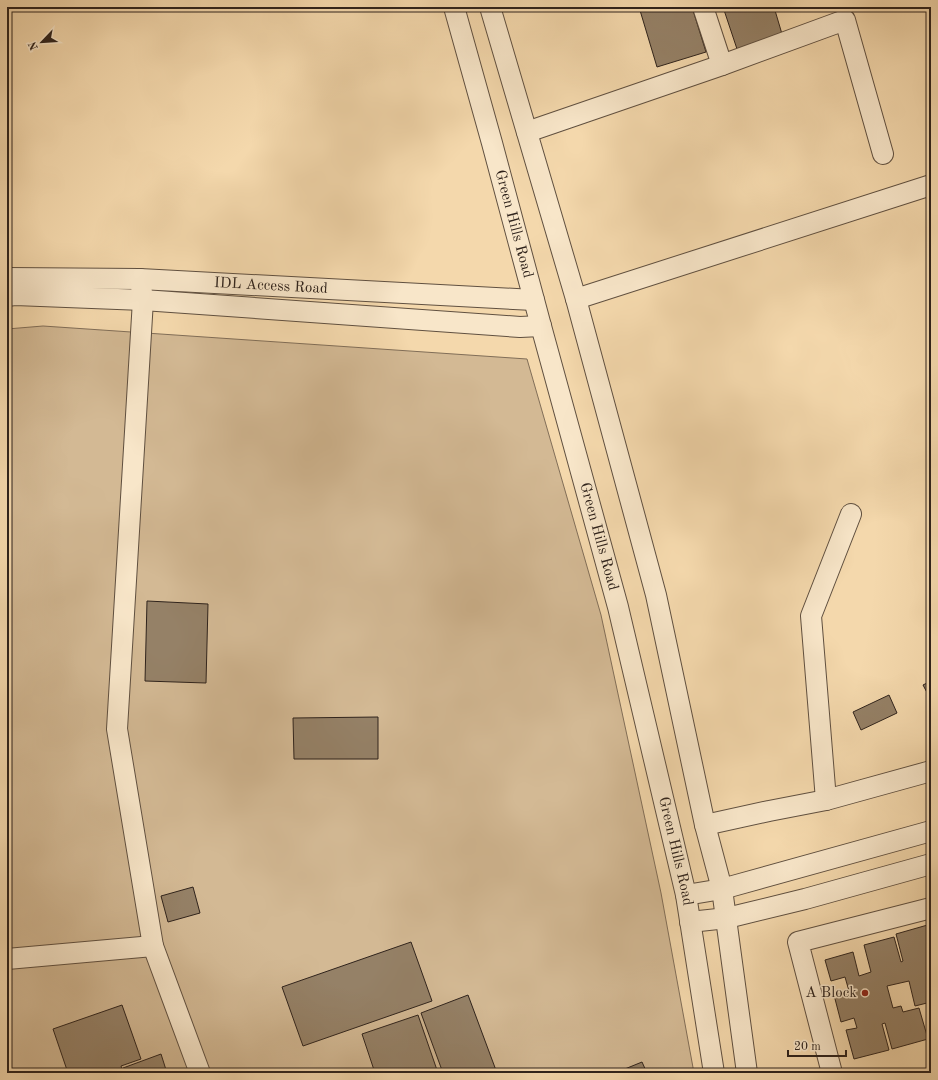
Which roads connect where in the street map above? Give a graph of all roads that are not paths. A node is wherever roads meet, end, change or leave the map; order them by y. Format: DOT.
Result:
graph roads {
  1 [pos="454,7"];
  2 [pos="490,7"];
  3 [pos="703,7"];
  4 [pos="844,13"];
  5 [pos="722,65"];
  6 [pos="527,132"];
  7 [pos="883,154"];
  8 [pos="931,186"];
  9 [pos="7,278"];
  10 [pos="140,279"];
  11 [pos="7,296"];
  12 [pos="576,299"];
  13 [pos="143,300"];
  14 [pos="534,300"];
  15 [pos="541,326"];
  16 [pos="851,514"];
  17 [pos="931,771"];
  18 [pos="826,800"];
  19 [pos="705,825"];
  20 [pos="930,834"];
  21 [pos="931,864"];
  22 [pos="722,889"];
  23 [pos="686,894"];
  24 [pos="931,908"];
  25 [pos="726,918"];
  26 [pos="690,922"];
  27 [pos="153,946"];
  28 [pos="7,959"];
  29 [pos="200,1073"];
  30 [pos="714,1073"];
  31 [pos="747,1073"];
  32 [pos="832,1073"];
  1 -- 14 [label="street, Green Hills Road"];
  2 -- 6 [label="street"];
  3 -- 5 [label="street"];
  4 -- 5 [label="street"];
  4 -- 7 [label="street"];
  5 -- 6 [label="street"];
  6 -- 12 [label="street"];
  8 -- 12 [label="street"];
  9 -- 10 [label="street, IDL Access Road"];
  10 -- 13 [label="street"];
  10 -- 14 [label="street, IDL Access Road"];
  11 -- 13 [label="street"];
  12 -- 19 [label="street"];
  13 -- 15 [label="street"];
  13 -- 27 [label="street"];
  14 -- 15 [label="street, Green Hills Road"];
  15 -- 23 [label="street, Green Hills Road"];
  16 -- 18 [label="street"];
  17 -- 18 [label="street"];
  18 -- 19 [label="street"];
  19 -- 22 [label="street"];
  20 -- 22 [label="street"];
  21 -- 25 [label="street"];
  22 -- 23 [label="street"];
  22 -- 25 [label="street"];
  23 -- 26 [label="street, Green Hills Road"];
  24 -- 32 [label="street"];
  25 -- 26 [label="street"];
  25 -- 31 [label="street"];
  26 -- 30 [label="street, Green Hills Road"];
  27 -- 28 [label="street"];
  27 -- 29 [label="street"];
}
